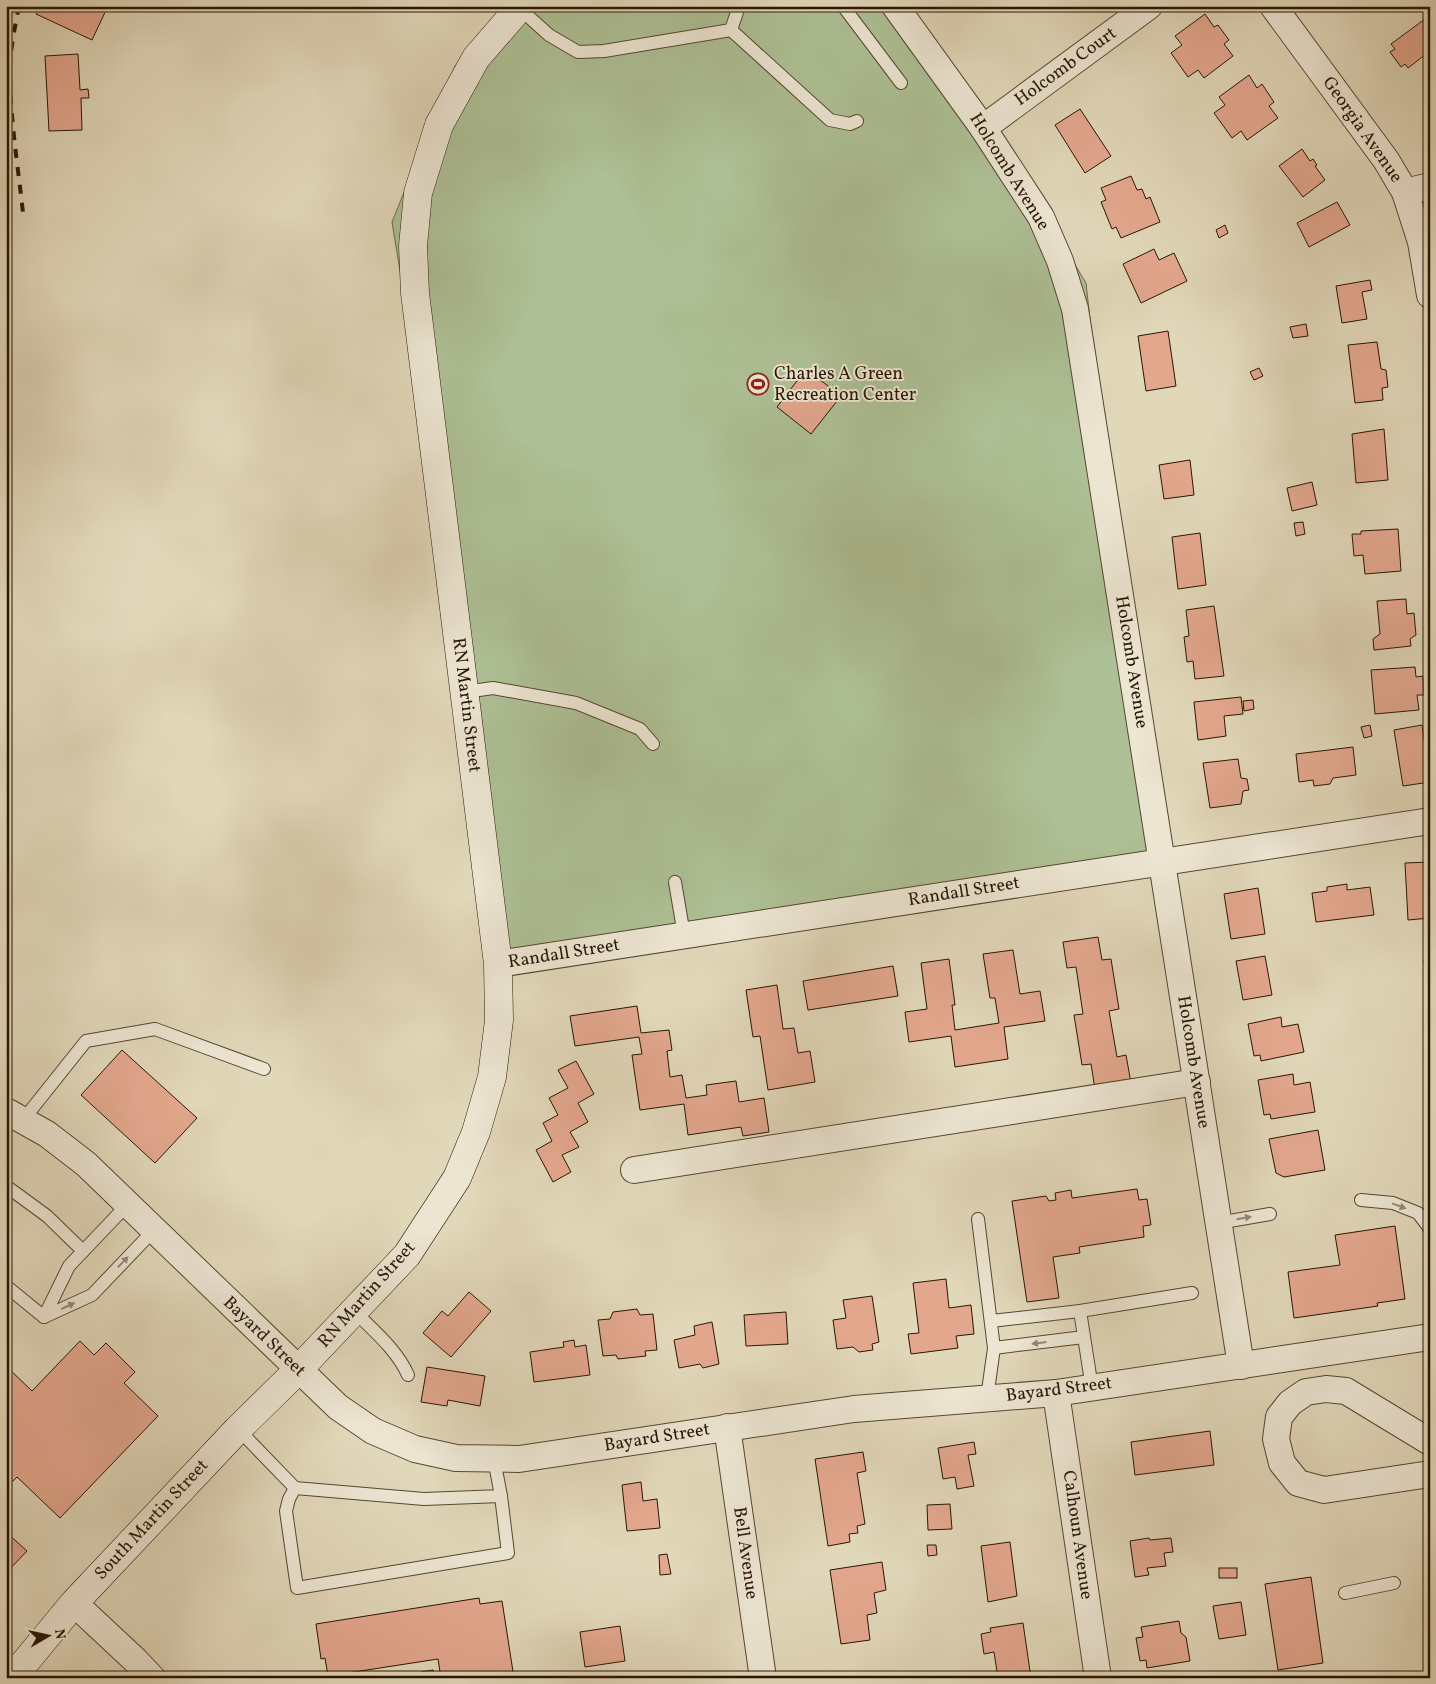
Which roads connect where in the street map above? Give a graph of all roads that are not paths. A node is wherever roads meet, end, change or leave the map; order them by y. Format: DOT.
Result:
graph roads {
  1 [pos="735,6"];
  2 [pos="843,6"];
  3 [pos="895,6"];
  4 [pos="1149,6"];
  5 [pos="1274,6"];
  6 [pos="520,7"];
  7 [pos="731,30"];
  8 [pos="901,83"];
  9 [pos="857,120"];
  10 [pos="984,128"];
  11 [pos="1417,189"];
  12 [pos="1430,295"];
  13 [pos="465,692"];
  14 [pos="653,744"];
  15 [pos="1430,821"];
  16 [pos="1162,861"];
  17 [pos="675,882"];
  18 [pos="684,935"];
  19 [pos="498,964"];
  20 [pos="264,1069"];
  21 [pos="1197,1082"];
  22 [pos="15,1116"];
  23 [pos="634,1170"];
  24 [pos="6,1186"];
  25 [pos="1361,1200"];
  26 [pos="128,1204"];
  27 [pos="1270,1214"];
  28 [pos="978,1219"];
  29 [pos="1218,1223"];
  30 [pos="1430,1229"];
  31 [pos="154,1230"];
  32 [pos="82,1251"];
  33 [pos="6,1286"];
  34 [pos="1192,1292"];
  35 [pos="354,1311"];
  36 [pos="1080,1311"];
  37 [pos="44,1317"];
  38 [pos="991,1321"];
  39 [pos="1430,1337"];
  40 [pos="1084,1338"];
  41 [pos="994,1348"];
  42 [pos="1241,1366"];
  43 [pos="298,1370"];
  44 [pos="408,1376"];
  45 [pos="1092,1388"];
  46 [pos="1056,1393"];
  47 [pos="987,1398"];
  48 [pos="727,1427"];
  49 [pos="238,1429"];
  50 [pos="1430,1442"];
  51 [pos="494,1458"];
  52 [pos="1430,1474"];
  53 [pos="296,1488"];
  54 [pos="500,1496"];
  55 [pos="1394,1583"];
  56 [pos="1345,1593"];
  57 [pos="74,1602"];
  58 [pos="15,1678"];
  59 [pos="152,1678"];
  60 [pos="763,1678"];
  61 [pos="1098,1678"];
  1 -- 7 [label="lane"];
  2 -- 8 [label="lane"];
  3 -- 10 [label="street, Holcomb Avenue"];
  4 -- 10 [label="street, Holcomb Court"];
  5 -- 11 [label="street, Georgia Avenue"];
  6 -- 7 [label="lane"];
  6 -- 13 [label="street, RN Martin Street"];
  7 -- 9 [label="lane"];
  10 -- 16 [label="street, Holcomb Avenue"];
  11 -- 12 [label="street, Georgia Avenue"];
  13 -- 14 [label="lane"];
  13 -- 19 [label="street, RN Martin Street"];
  15 -- 16 [label="street, Randall Street"];
  16 -- 18 [label="street, Randall Street"];
  16 -- 21 [label="street, Holcomb Avenue"];
  17 -- 18 [label="lane"];
  18 -- 19 [label="street, Randall Street"];
  19 -- 35 [label="street, RN Martin Street"];
  20 -- 22 [label="lane"];
  21 -- 23 [label="street"];
  21 -- 29 [label="street, Holcomb Avenue"];
  22 -- 26 [label="street, Bayard Street"];
  24 -- 32 [label="lane"];
  25 -- 30 [label="lane, one-way"];
  26 -- 31 [label="street, Bayard Street"];
  26 -- 32 [label="lane"];
  29 -- 27 [label="lane, one-way"];
  28 -- 38 [label="lane"];
  29 -- 42 [label="street, Holcomb Avenue"];
  37 -- 31 [label="lane, one-way"];
  31 -- 43 [label="street, Bayard Street"];
  32 -- 37 [label="lane"];
  33 -- 37 [label="lane"];
  34 -- 36 [label="lane"];
  35 -- 43 [label="street, RN Martin Street"];
  35 -- 44 [label="lane"];
  36 -- 38 [label="lane"];
  36 -- 40 [label="lane"];
  38 -- 41 [label="lane"];
  39 -- 42 [label="street, Bayard Street"];
  40 -- 41 [label="lane, one-way"];
  40 -- 45 [label="lane"];
  41 -- 47 [label="lane"];
  42 -- 45 [label="street, Bayard Street"];
  43 -- 49 [label="street, South Martin Street"];
  43 -- 51 [label="street, Bayard Street"];
  45 -- 46 [label="street, Bayard Street"];
  46 -- 47 [label="street, Bayard Street"];
  46 -- 61 [label="street, Calhoun Avenue"];
  47 -- 48 [label="street, Bayard Street"];
  48 -- 51 [label="street, Bayard Street"];
  48 -- 60 [label="street, Bell Avenue"];
  49 -- 53 [label="lane"];
  49 -- 57 [label="street, South Martin Street"];
  50 -- 52 [label="street"];
  51 -- 54 [label="lane"];
  53 -- 54 [label="lane"];
  53 -- 54 [label="lane"];
  55 -- 56 [label="lane"];
  57 -- 58 [label="street, South Martin Street"];
  57 -- 59 [label="street"];
}
